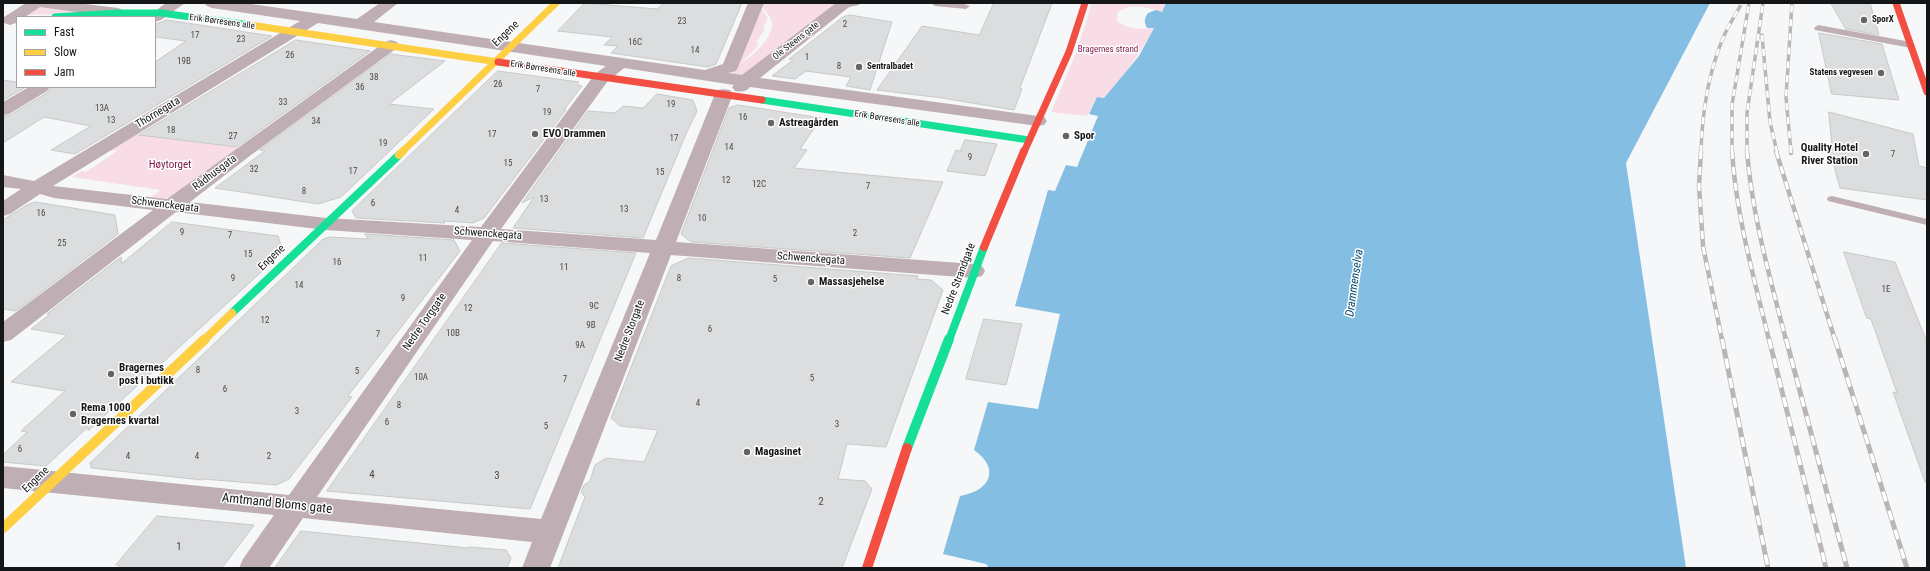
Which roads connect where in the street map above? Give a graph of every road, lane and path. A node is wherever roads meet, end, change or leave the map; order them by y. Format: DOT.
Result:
graph roads {
  1 [pos="36,3"];
  2 [pos="42,3"];
  3 [pos="177,3"];
  4 [pos="212,3"];
  5 [pos="390,3"];
  6 [pos="556,3"];
  7 [pos="756,3"];
  8 [pos="823,3"];
  9 [pos="935,3"];
  10 [pos="1085,3"];
  11 [pos="1896,3"];
  12 [pos="849,4"];
  13 [pos="966,6"];
  14 [pos="118,13"];
  15 [pos="158,15"];
  16 [pos="19,16"];
  17 [pos="71,16"];
  18 [pos="316,18"];
  19 [pos="359,25"];
  20 [pos="1818,28"];
  21 [pos="294,32"];
  22 [pos="391,45"];
  23 [pos="1910,45"];
  24 [pos="510,47"];
  25 [pos="494,62"];
  26 [pos="620,63"];
  27 [pos="708,75"];
  28 [pos="600,78"];
  29 [pos="746,81"];
  30 [pos="39,88"];
  31 [pos="1927,92"];
  32 [pos="729,95"];
  33 [pos="3,110"];
  34 [pos="1038,121"];
  35 [pos="1029,140"];
  36 [pos="3,181"];
  37 [pos="35,188"];
  38 [pos="1832,199"];
  39 [pos="170,206"];
  40 [pos="3,210"];
  41 [pos="1927,222"];
  42 [pos="326,224"];
  43 [pos="487,234"];
  44 [pos="673,248"];
  45 [pos="974,271"];
  46 [pos="3,334"];
  47 [pos="3,477"];
  48 [pos="51,482"];
  49 [pos="296,506"];
  50 [pos="3,528"];
  51 [pos="551,532"];
  52 [pos="253,568"];
  53 [pos="536,568"];
  54 [pos="867,568"];
  1 -- 16 [label="street"];
  2 -- 14 [label="street"];
  3 -- 15 [label="street"];
  4 -- 18 [label="street, Erik Børresens alle"];
  5 -- 19 [label="street"];
  6 -- 24 [label="street, Engene"];
  7 -- 27 [label="street"];
  8 -- 12 [label="street"];
  9 -- 13 [label="lane"];
  10 -- 34 [label="street, Nedre Strandgate"];
  11 -- 23 [label="street"];
  12 -- 29 [label="street, Ole Steens gate"];
  14 -- 15 [label="street, Erik Børresens alle"];
  14 -- 17 [label="street, Erik Børresens alle"];
  15 -- 21 [label="street, Erik Børresens alle"];
  18 -- 19 [label="street, Erik Børresens alle"];
  18 -- 21 [label="street, Thornegata"];
  19 -- 24 [label="street, Erik Børresens alle"];
  20 -- 23 [label="lane"];
  21 -- 22 [label="street, Erik Børresens alle"];
  21 -- 37 [label="street, Thornegata"];
  22 -- 25 [label="street, Erik Børresens alle"];
  22 -- 39 [label="street, Rådhusgata"];
  23 -- 31 [label="street"];
  24 -- 25 [label="street, Engene"];
  24 -- 26 [label="street, Erik Børresens alle"];
  25 -- 28 [label="street, Erik Børresens alle"];
  25 -- 42 [label="street, Engene"];
  26 -- 27 [label="street, Erik Børresens alle"];
  26 -- 28 [label="street, Nedre Torggate"];
  27 -- 29 [label="street, Erik Børresens alle"];
  28 -- 32 [label="street, Erik Børresens alle"];
  28 -- 43 [label="street, Nedre Torggate"];
  29 -- 32 [label="street, Ole Steens gate"];
  29 -- 34 [label="street, Erik Børresens alle"];
  30 -- 33 [label="street"];
  32 -- 35 [label="street, Erik Børresens alle"];
  32 -- 44 [label="street, Nedre Storgate"];
  34 -- 35 [label="street, Nedre Strandgate"];
  35 -- 45 [label="street, Nedre Strandgate"];
  36 -- 37 [label="street, Schwenckegata"];
  37 -- 39 [label="street, Schwenckegata"];
  37 -- 40 [label="street, Thornegata"];
  38 -- 41 [label="lane"];
  39 -- 42 [label="street, Schwenckegata"];
  39 -- 46 [label="street, Rådhusgata"];
  42 -- 43 [label="street, Schwenckegata"];
  42 -- 48 [label="street, Engene"];
  43 -- 44 [label="street, Schwenckegata"];
  43 -- 49 [label="street, Nedre Torggate"];
  44 -- 45 [label="street, Schwenckegata"];
  44 -- 51 [label="street, Nedre Storgate"];
  45 -- 54 [label="street, Nedre Strandgate"];
  47 -- 48 [label="street, Amtmand Bloms gate"];
  48 -- 49 [label="street, Amtmand Bloms gate"];
  48 -- 50 [label="street, Engene"];
  49 -- 51 [label="street, Amtmand Bloms gate"];
  49 -- 52 [label="street, Nedre Torggate"];
  51 -- 53 [label="street, Nedre Storgate"];
}
